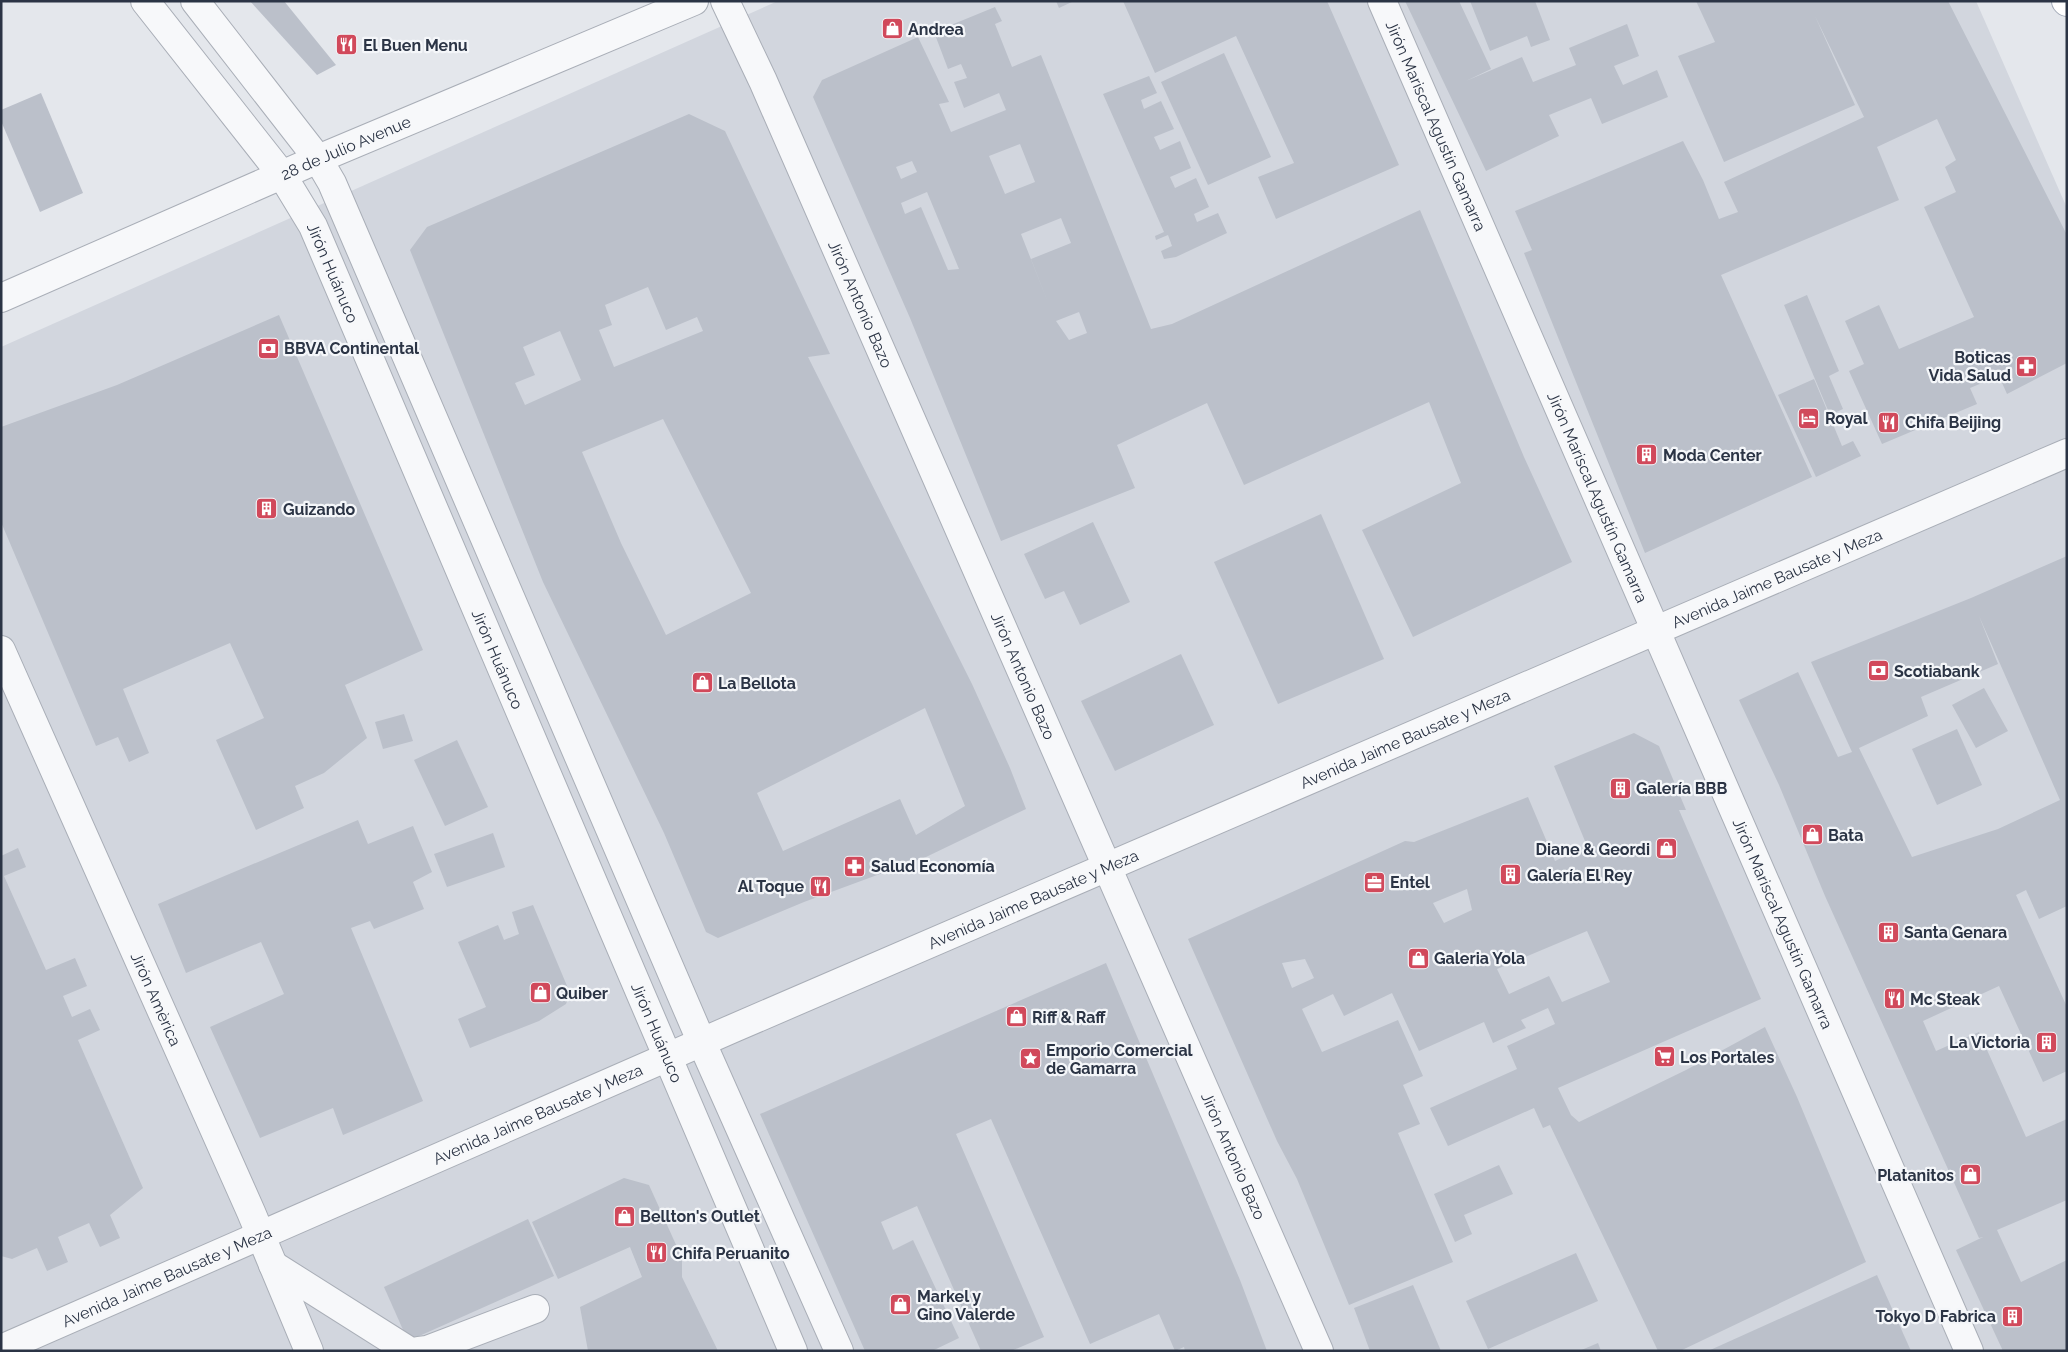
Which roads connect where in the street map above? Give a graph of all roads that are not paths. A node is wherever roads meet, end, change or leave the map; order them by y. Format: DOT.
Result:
graph roads {
  1 [pos="145,1"];
  2 [pos="195,1"];
  3 [pos="694,1"];
  4 [pos="725,1"];
  5 [pos="1382,1"];
  6 [pos="318,159"];
  7 [pos="282,175"];
  8 [pos="1,298"];
  9 [pos="2067,453"];
  10 [pos="1656,631"];
  11 [pos="1,650"];
  12 [pos="1107,868"];
  13 [pos="702,1043"];
  14 [pos="668,1058"];
  15 [pos="261,1236"];
  16 [pos="273,1265"];
  17 [pos="535,1309"];
  18 [pos="1,1349"];
  19 [pos="309,1351"];
  20 [pos="409,1351"];
  21 [pos="418,1351"];
  22 [pos="793,1351"];
  23 [pos="840,1351"];
  24 [pos="1320,1351"];
  25 [pos="1969,1351"];
  1 -- 7 [label="street, Jirón Huánuco"];
  2 -- 6 [label="street, Jirón Huánuco"];
  3 -- 6 [label="street, 28 de Julio Avenue"];
  4 -- 12 [label="street, Jirón Antonio Bazo"];
  5 -- 10 [label="street, Jirón Mariscal Agustín Gamarra"];
  6 -- 7 [label="street, 28 de Julio Avenue"];
  6 -- 13 [label="street, Jirón Huánuco"];
  7 -- 8 [label="street, 28 de Julio Avenue"];
  7 -- 14 [label="street, Jirón Huánuco"];
  9 -- 10 [label="street, Avenida Jaime Bausate y Meza"];
  10 -- 12 [label="street, Avenida Jaime Bausate y Meza"];
  10 -- 25 [label="street, Jirón Mariscal Agustín Gamarra"];
  11 -- 15 [label="street, Jirón Amèrica"];
  12 -- 13 [label="street, Avenida Jaime Bausate y Meza"];
  12 -- 24 [label="street, Jirón Antonio Bazo"];
  13 -- 14 [label="street, Avenida Jaime Bausate y Meza"];
  13 -- 23 [label="street, Jirón Huánuco"];
  14 -- 15 [label="street, Avenida Jaime Bausate y Meza"];
  14 -- 22 [label="street, Jirón Huánuco"];
  15 -- 16 [label="street, Jirón Amèrica"];
  15 -- 18 [label="street, Avenida Jaime Bausate y Meza"];
  16 -- 19 [label="street, Jirón Amèrica"];
  16 -- 20 [label="street"];
  17 -- 21 [label="street"];
}
